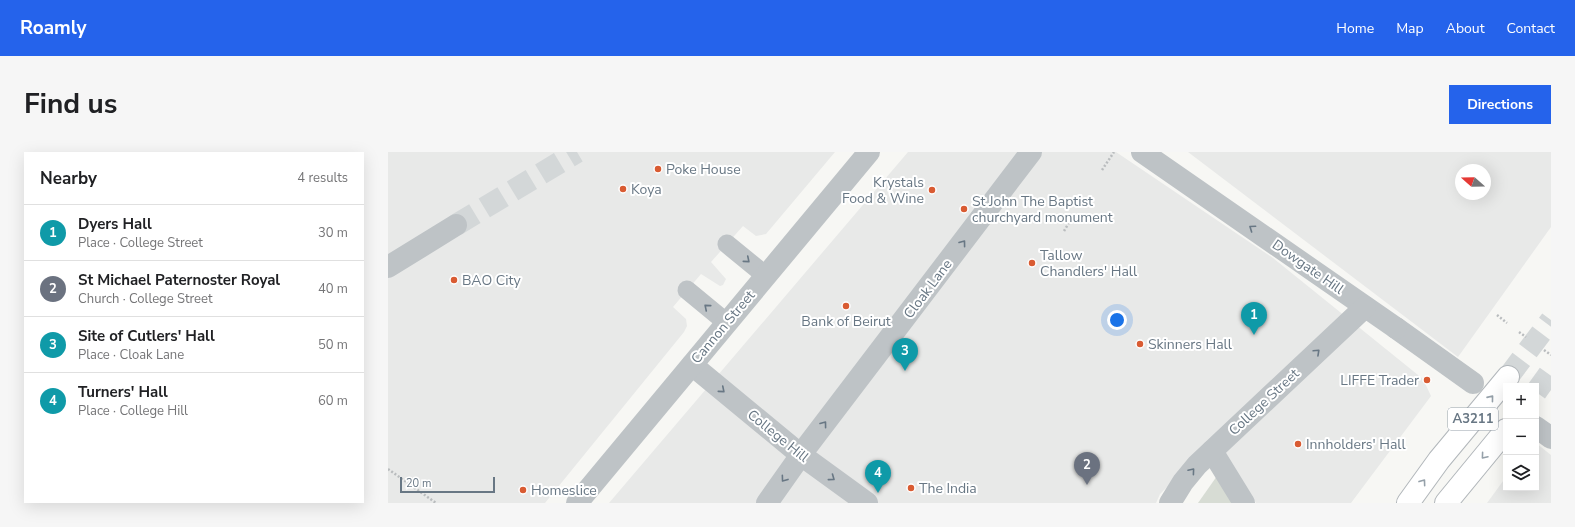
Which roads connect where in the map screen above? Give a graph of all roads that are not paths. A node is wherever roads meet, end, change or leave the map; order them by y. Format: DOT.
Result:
graph roads {
  1 [pos="869,152"];
  2 [pos="1031,152"];
  3 [pos="1142,152"];
  4 [pos="456,225"];
  5 [pos="727,244"];
  6 [pos="388,267"];
  7 [pos="766,276"];
  8 [pos="687,290"];
  9 [pos="1365,307"];
  10 [pos="727,323"];
  11 [pos="692,365"];
  12 [pos="1508,377"];
  13 [pos="1473,383"];
  14 [pos="1539,429"];
  15 [pos="1503,434"];
  16 [pos="1551,438"];
  17 [pos="1212,451"];
  18 [pos="801,455"];
  19 [pos="577,503"];
  20 [pos="767,503"];
  21 [pos="866,503"];
  22 [pos="1170,503"];
  23 [pos="1244,503"];
  24 [pos="1408,503"];
  25 [pos="1446,503"];
  1 -- 7 [label="street, Cannon Street"];
  18 -- 2 [label="street, Cloak Lane, one-way"];
  9 -- 3 [label="street, Dowgate Hill, one-way"];
  4 -- 6 [label="street"];
  5 -- 7 [label="lane, one-way"];
  7 -- 10 [label="street, Cannon Street"];
  10 -- 8 [label="lane, one-way"];
  9 -- 13 [label="street, Dowgate Hill"];
  17 -- 9 [label="street, College Street, one-way"];
  10 -- 11 [label="street, Cannon Street"];
  11 -- 18 [label="street, College Hill, one-way"];
  11 -- 19 [label="street, Cannon Street"];
  24 -- 12 [label="main road, A3211, one-way"];
  14 -- 16 [label="street"];
  15 -- 25 [label="main road, A3211, one-way"];
  22 -- 17 [label="street, College Street, one-way"];
  17 -- 23 [label="street"];
  18 -- 20 [label="street, Cloak Lane, one-way"];
  18 -- 21 [label="street, College Hill, one-way"];
}
